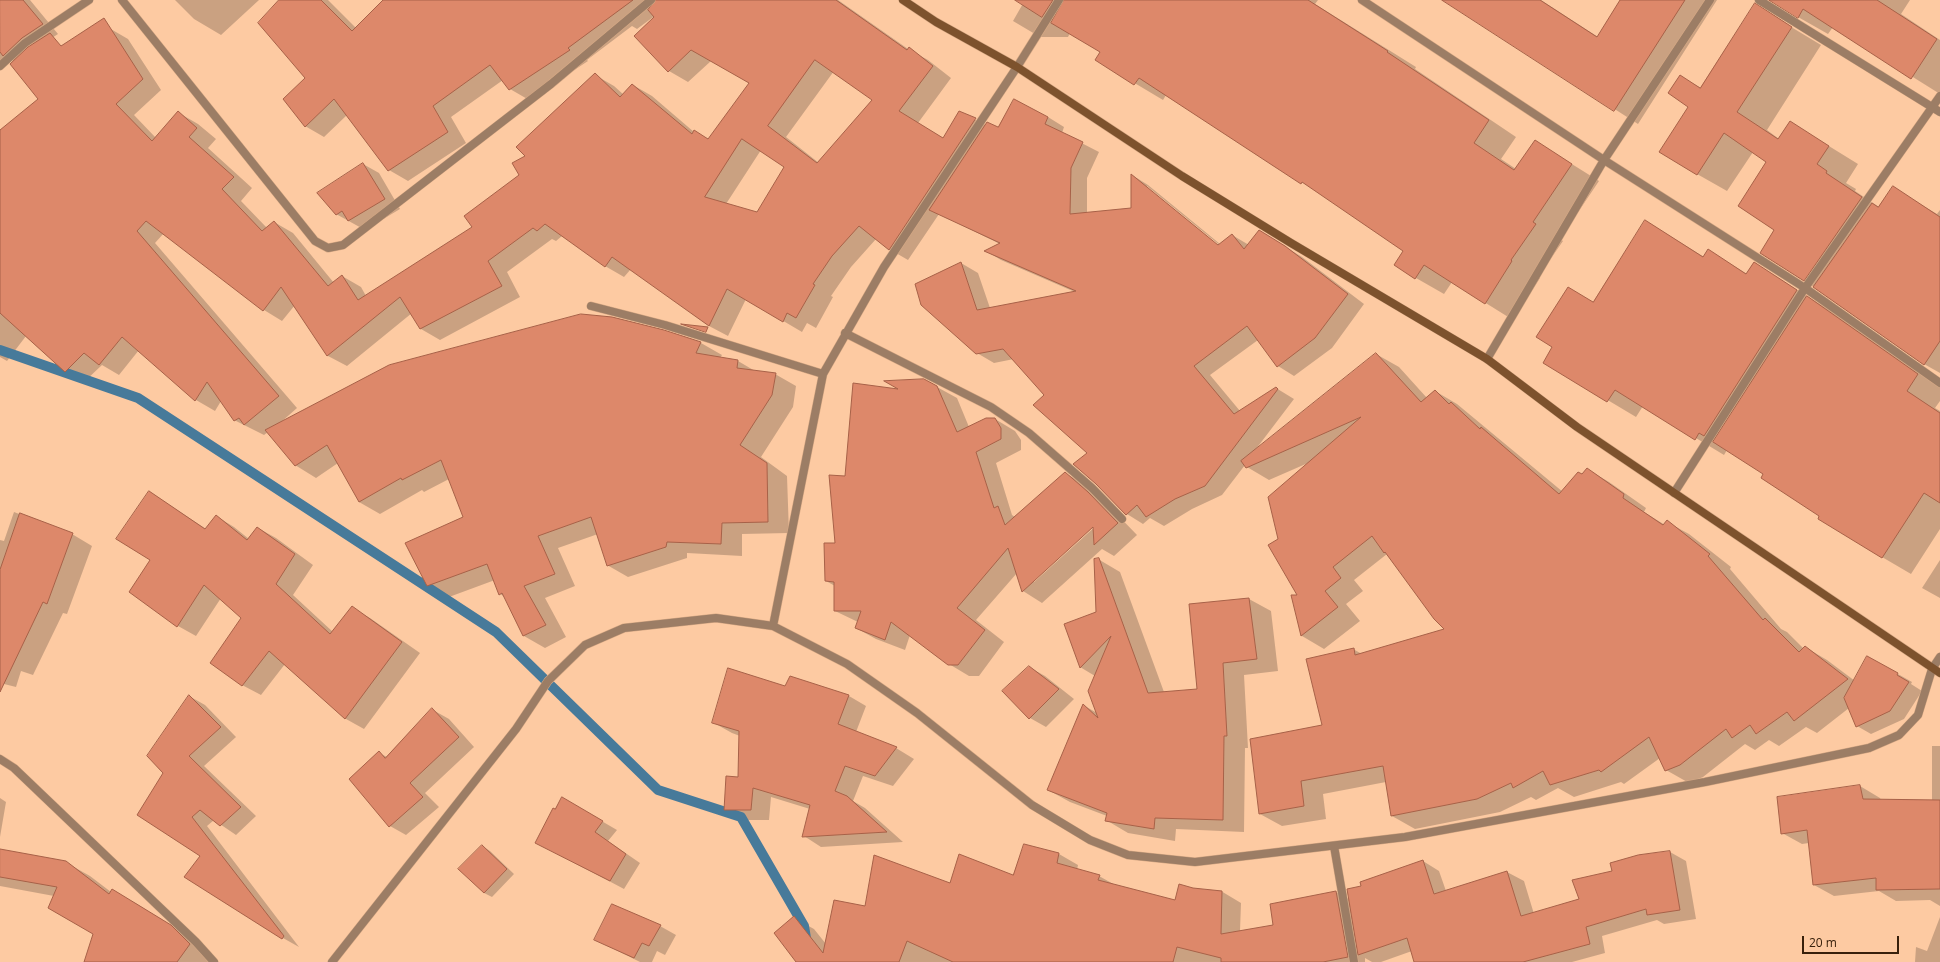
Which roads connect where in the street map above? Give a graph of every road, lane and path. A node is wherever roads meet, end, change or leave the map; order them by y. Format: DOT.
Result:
graph roads {
  1 [pos="89,0"];
  2 [pos="122,0"];
  3 [pos="651,0"];
  4 [pos="903,0"];
  5 [pos="1059,0"];
  6 [pos="1362,0"];
  7 [pos="1710,0"];
  8 [pos="1759,0"];
  9 [pos="0,66"];
  10 [pos="1017,67"];
  11 [pos="1940,96"];
  12 [pos="1933,108"];
  13 [pos="1940,112"];
  14 [pos="1604,160"];
  15 [pos="1805,288"];
  16 [pos="591,306"];
  17 [pos="845,333"];
  18 [pos="1487,359"];
  19 [pos="822,374"];
  20 [pos="1940,383"];
  21 [pos="1674,493"];
  22 [pos="1122,519"];
  23 [pos="773,626"];
  24 [pos="1940,657"];
  25 [pos="1932,669"];
  26 [pos="1940,673"];
  27 [pos="0,759"];
  28 [pos="1334,846"];
  29 [pos="214,962"];
  30 [pos="332,962"];
  31 [pos="1354,962"];
  1 -- 9 [label="street"];
  2 -- 3 [label="street"];
  4 -- 10 [label="main road"];
  5 -- 10 [label="street"];
  6 -- 14 [label="street"];
  7 -- 14 [label="street"];
  8 -- 12 [label="street"];
  10 -- 17 [label="street"];
  10 -- 18 [label="main road"];
  11 -- 12 [label="street"];
  12 -- 13 [label="street"];
  12 -- 15 [label="street"];
  14 -- 15 [label="street"];
  14 -- 18 [label="street"];
  15 -- 20 [label="street"];
  15 -- 21 [label="street"];
  16 -- 19 [label="street"];
  17 -- 19 [label="street"];
  17 -- 22 [label="street"];
  18 -- 21 [label="main road"];
  19 -- 23 [label="street"];
  21 -- 25 [label="main road"];
  23 -- 28 [label="street"];
  23 -- 30 [label="street"];
  24 -- 25 [label="street"];
  25 -- 26 [label="main road"];
  25 -- 28 [label="street"];
  27 -- 29 [label="street"];
  28 -- 31 [label="street"];
}
